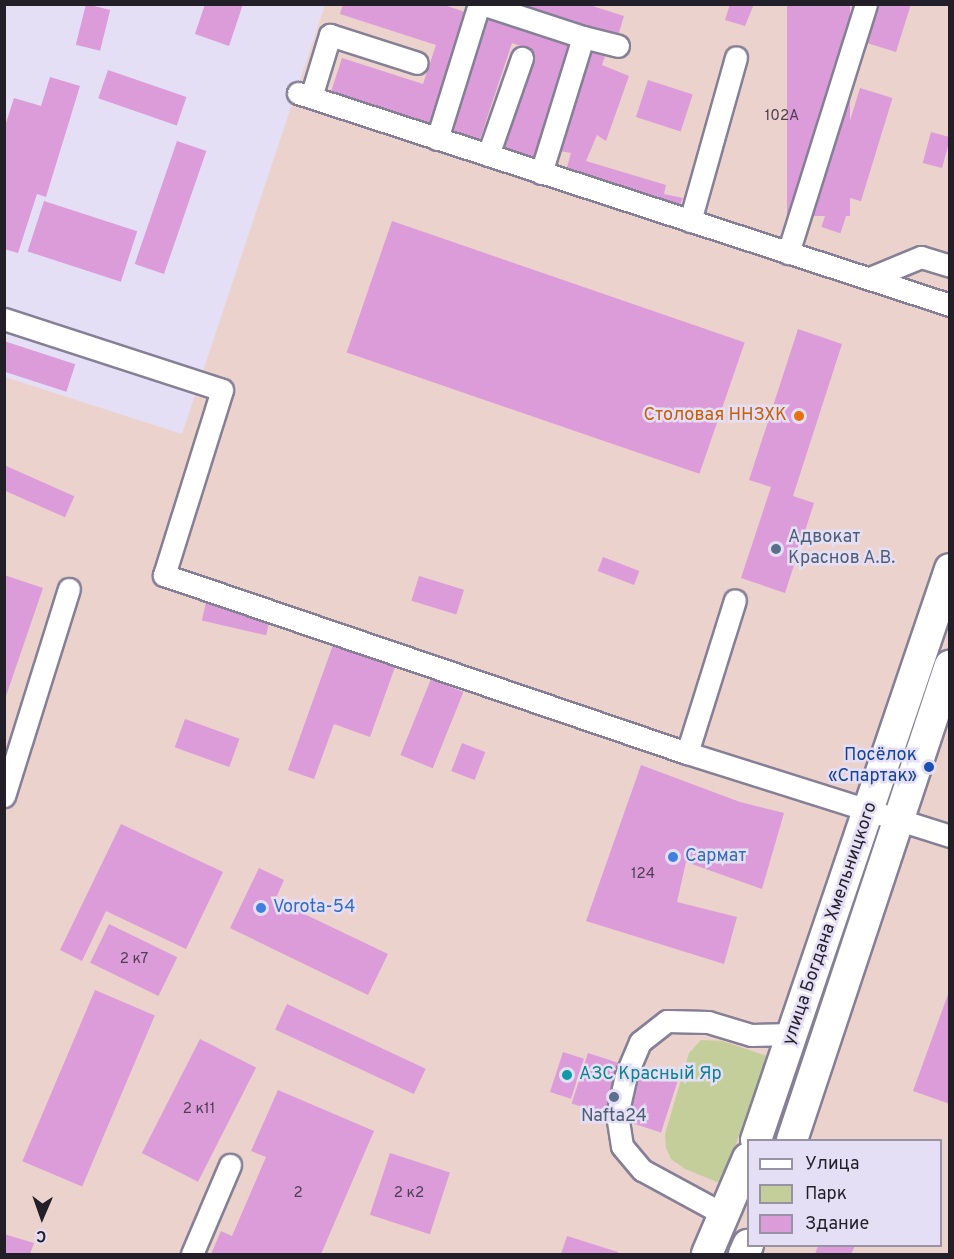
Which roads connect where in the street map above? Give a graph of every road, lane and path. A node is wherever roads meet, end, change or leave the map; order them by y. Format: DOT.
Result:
graph roads {
  1 [pos="481,4"];
  2 [pos="866,4"];
  3 [pos="584,37"];
  4 [pos="618,46"];
  5 [pos="736,57"];
  6 [pos="522,58"];
  7 [pos="417,63"];
  8 [pos="437,138"];
  9 [pos="488,155"];
  10 [pos="541,173"];
  11 [pos="690,221"];
  12 [pos="788,253"];
  13 [pos="950,266"];
  14 [pos="870,278"];
  15 [pos="950,305"];
  16 [pos="4,319"];
  17 [pos="950,569"];
  18 [pos="69,589"];
  19 [pos="735,600"];
  20 [pos="950,666"];
  21 [pos="939,724"];
  22 [pos="687,753"];
  23 [pos="4,796"];
  24 [pos="869,810"];
  25 [pos="899,820"];
  26 [pos="950,836"];
  27 [pos="794,1034"];
  28 [pos="769,1104"];
  29 [pos="797,1127"];
  30 [pos="756,1139"];
  31 [pos="747,1160"];
  32 [pos="230,1165"];
  33 [pos="725,1215"];
  34 [pos="192,1254"];
  35 [pos="707,1254"];
  1 -- 3 [label="street"];
  1 -- 8 [label="street"];
  2 -- 12 [label="street"];
  3 -- 4 [label="street"];
  3 -- 10 [label="street"];
  5 -- 11 [label="street"];
  6 -- 9 [label="street"];
  7 -- 8 [label="street"];
  8 -- 9 [label="street"];
  9 -- 10 [label="street"];
  10 -- 11 [label="street"];
  11 -- 12 [label="street"];
  12 -- 14 [label="street"];
  13 -- 14 [label="street"];
  14 -- 15 [label="street"];
  16 -- 22 [label="street"];
  17 -- 24 [label="highway, улица Богдана Хмельницкого"];
  18 -- 23 [label="street"];
  19 -- 22 [label="street"];
  20 -- 21 [label="highway, улица Богдана Хмельницкого"];
  21 -- 25 [label="highway, улица Богдана Хмельницкого"];
  22 -- 24 [label="street"];
  24 -- 25 [label="street"];
  24 -- 27 [label="highway, улица Богдана Хмельницкого"];
  25 -- 26 [label="street"];
  25 -- 29 [label="highway, улица Богдана Хмельницкого"];
  27 -- 28 [label="highway, улица Богдана Хмельницкого"];
  27 -- 33 [label="street"];
  28 -- 29 [label="highway"];
  28 -- 30 [label="highway, улица Богдана Хмельницкого"];
  31 -- 33 [label="highway"];
  32 -- 34 [label="street"];
  33 -- 35 [label="highway"];
}
